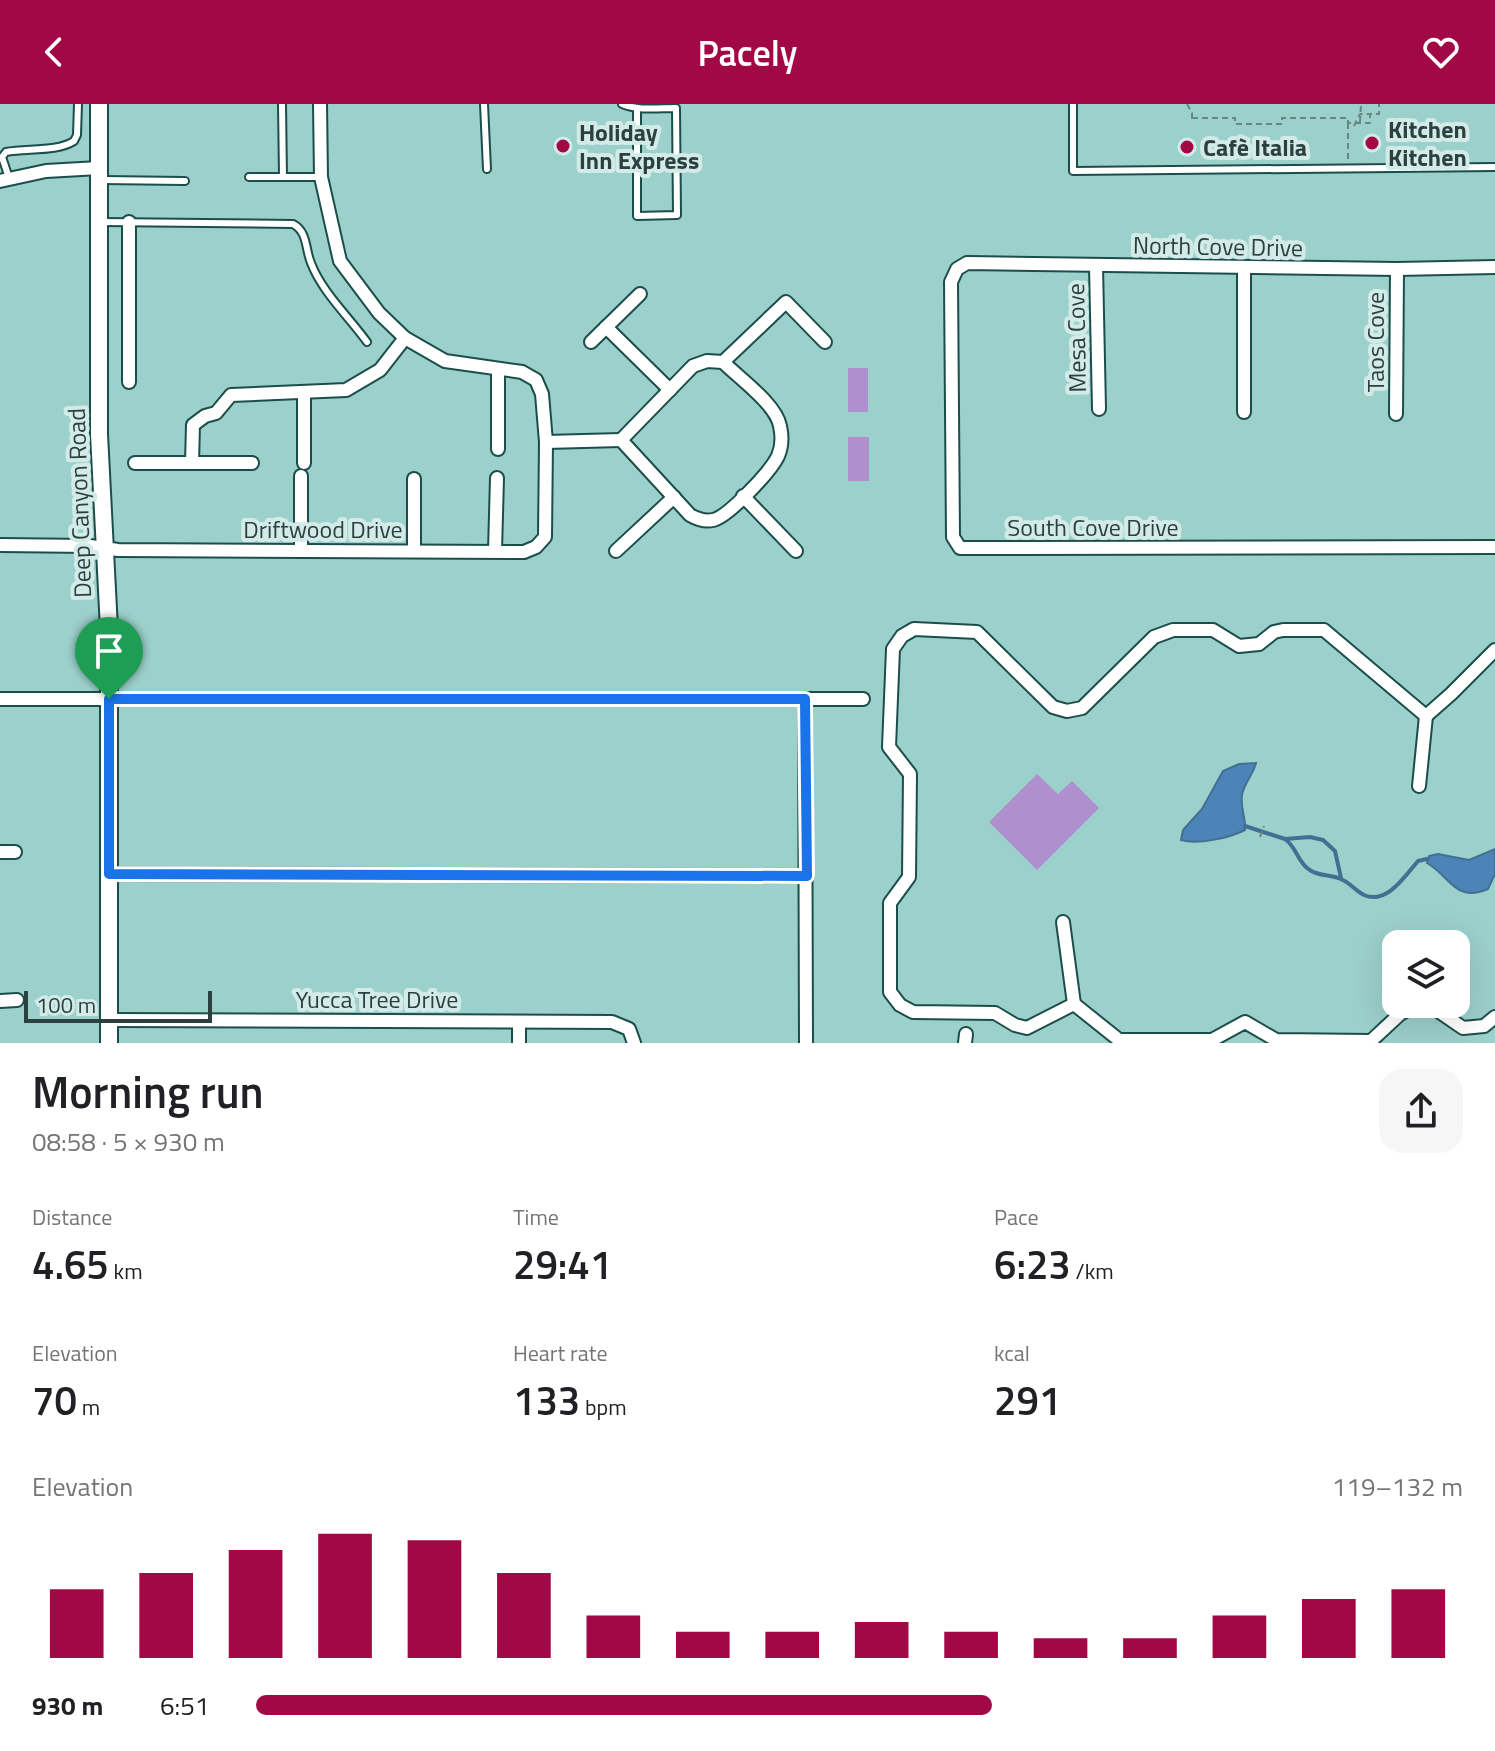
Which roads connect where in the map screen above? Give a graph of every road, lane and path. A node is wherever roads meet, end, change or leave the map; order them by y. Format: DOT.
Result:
graph roads {
  1 [pos="78,104"];
  2 [pos="99,104"];
  3 [pos="320,104"];
  4 [pos="484,104"];
  5 [pos="622,104"];
  6 [pos="1073,104"];
  7 [pos="1187,104"];
  8 [pos="1361,104"];
  9 [pos="282,105"];
  10 [pos="1380,105"];
  11 [pos="637,108"];
  12 [pos="1360,114"];
  13 [pos="1370,114"];
  14 [pos="1348,123"];
  15 [pos="1362,124"];
  16 [pos="1354,125"];
  17 [pos="1348,162"];
  18 [pos="1495,167"];
  19 [pos="487,169"];
  20 [pos="99,174"];
  21 [pos="249,177"];
  22 [pos="283,177"];
  23 [pos="321,177"];
  24 [pos="4,179"];
  25 [pos="185,181"];
  26 [pos="98,222"];
  27 [pos="129,222"];
  28 [pos="1096,266"];
  29 [pos="1495,267"];
  30 [pos="1244,268"];
  31 [pos="1397,269"];
  32 [pos="951,282"];
  33 [pos="640,294"];
  34 [pos="606,327"];
  35 [pos="405,338"];
  36 [pos="367,342"];
  37 [pos="591,342"];
  38 [pos="825,342"];
  39 [pos="723,362"];
  40 [pos="498,369"];
  41 [pos="129,382"];
  42 [pos="670,390"];
  43 [pos="304,392"];
  44 [pos="1099,409"];
  45 [pos="1244,412"];
  46 [pos="1396,414"];
  47 [pos="621,440"];
  48 [pos="546,442"];
  49 [pos="498,449"];
  50 [pos="135,463"];
  51 [pos="192,463"];
  52 [pos="252,463"];
  53 [pos="497,478"];
  54 [pos="414,479"];
  55 [pos="743,496"];
  56 [pos="674,497"];
  57 [pos="0,545"];
  58 [pos="1495,547"];
  59 [pos="104,548"];
  60 [pos="301,551"];
  61 [pos="414,551"];
  62 [pos="495,551"];
  63 [pos="616,551"];
  64 [pos="796,551"];
  65 [pos="1495,650"];
  66 [pos="0,699"];
  67 [pos="109,699"];
  68 [pos="805,699"];
  69 [pos="863,699"];
  70 [pos="1426,716"];
  71 [pos="1419,786"];
  72 [pos="1264,826"];
  73 [pos="1260,837"];
  74 [pos="0,852"];
  75 [pos="15,852"];
  76 [pos="109,874"];
  77 [pos="807,876"];
  78 [pos="1063,922"];
  79 [pos="17,1000"];
  80 [pos="0,1001"];
  81 [pos="1074,1004"];
  82 [pos="1495,1017"];
  83 [pos="1396,1018"];
  84 [pos="1448,1018"];
  85 [pos="109,1020"];
  86 [pos="519,1022"];
  87 [pos="109,1043"];
  88 [pos="519,1043"];
  89 [pos="634,1043"];
  90 [pos="806,1043"];
  1 -- 24 [label="lane"];
  2 -- 20 [label="street, Deep Canyon Road"];
  3 -- 23 [label="street"];
  4 -- 19 [label="lane"];
  5 -- 11 [label="lane"];
  6 -- 18 [label="lane"];
  7 -- 14 [label="path"];
  8 -- 12 [label="path"];
  9 -- 22 [label="lane"];
  10 -- 13 [label="path"];
  11 -- 11 [label="lane"];
  12 -- 13 [label="path"];
  12 -- 15 [label="path"];
  12 -- 16 [label="path"];
  13 -- 15 [label="path"];
  14 -- 16 [label="path"];
  14 -- 17 [label="path"];
  15 -- 16 [label="path"];
  20 -- 24 [label="street"];
  20 -- 25 [label="lane"];
  20 -- 26 [label="street, Deep Canyon Road"];
  21 -- 22 [label="lane"];
  22 -- 23 [label="lane"];
  23 -- 35 [label="street"];
  26 -- 27 [label="lane"];
  26 -- 59 [label="street, Deep Canyon Road"];
  27 -- 36 [label="lane"];
  27 -- 41 [label="street"];
  28 -- 30 [label="street, North Cove Drive"];
  28 -- 32 [label="street, North Cove Drive"];
  28 -- 44 [label="street, Mesa Cove"];
  29 -- 31 [label="street, North Cove Drive"];
  30 -- 31 [label="street, North Cove Drive"];
  30 -- 45 [label="street"];
  31 -- 46 [label="street, Taos Cove"];
  32 -- 58 [label="street, South Cove Drive"];
  33 -- 34 [label="street"];
  34 -- 37 [label="street"];
  34 -- 42 [label="street"];
  35 -- 40 [label="street"];
  35 -- 43 [label="street"];
  38 -- 39 [label="street"];
  39 -- 42 [label="street"];
  39 -- 55 [label="street"];
  40 -- 48 [label="street, Driftwood Drive"];
  40 -- 49 [label="street"];
  42 -- 47 [label="street"];
  43 -- 51 [label="street"];
  43 -- 60 [label="street"];
  47 -- 48 [label="street"];
  47 -- 56 [label="street"];
  48 -- 62 [label="street, Driftwood Drive"];
  50 -- 51 [label="street"];
  51 -- 52 [label="street"];
  53 -- 62 [label="street"];
  54 -- 61 [label="street"];
  55 -- 56 [label="street"];
  55 -- 64 [label="street"];
  56 -- 63 [label="street"];
  57 -- 59 [label="street, Driftwood Drive"];
  59 -- 60 [label="street, Driftwood Drive"];
  59 -- 67 [label="street, Deep Canyon Road"];
  60 -- 61 [label="street, Driftwood Drive"];
  61 -- 62 [label="street, Driftwood Drive"];
  65 -- 70 [label="street"];
  66 -- 67 [label="street"];
  67 -- 68 [label="street"];
  67 -- 76 [label="street, Deep Canyon Road"];
  68 -- 69 [label="street"];
  68 -- 77 [label="street"];
  70 -- 71 [label="street"];
  70 -- 81 [label="street"];
  72 -- 73 [label="path"];
  74 -- 75 [label="street"];
  76 -- 77 [label="street"];
  76 -- 85 [label="street, Deep Canyon Road"];
  77 -- 90 [label="street"];
  78 -- 81 [label="street"];
  79 -- 80 [label="street"];
  81 -- 83 [label="street"];
  82 -- 84 [label="street"];
  85 -- 86 [label="street, Yucca Tree Drive"];
  85 -- 87 [label="street, Deep Canyon Road"];
  86 -- 88 [label="street"];
  86 -- 89 [label="street, Yucca Tree Drive"];
}
